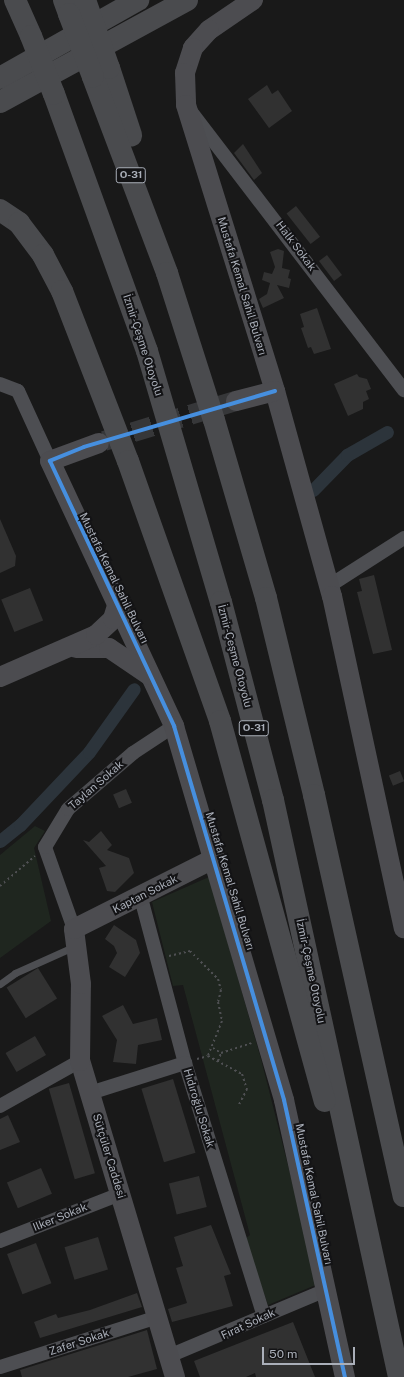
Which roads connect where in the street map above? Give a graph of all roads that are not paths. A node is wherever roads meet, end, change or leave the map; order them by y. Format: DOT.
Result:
graph roads {
  1 [pos="16,0"];
  2 [pos="138,0"];
  3 [pos="186,0"];
  4 [pos="253,0"];
  5 [pos="73,5"];
  6 [pos="0,78"];
  7 [pos="0,102"];
  8 [pos="186,105"];
  9 [pos="0,210"];
  10 [pos="1,382"];
  11 [pos="404,390"];
  12 [pos="275,391"];
  13 [pos="236,401"];
  14 [pos="98,443"];
  15 [pos="50,462"];
  16 [pos="404,538"];
  17 [pos="329,586"];
  18 [pos="118,603"];
  19 [pos="133,637"];
  20 [pos="103,642"];
  21 [pos="151,676"];
  22 [pos="0,677"];
  23 [pos="174,726"];
  24 [pos="215,858"];
  25 [pos="141,898"];
  26 [pos="404,928"];
  27 [pos="76,937"];
  28 [pos="0,984"];
  29 [pos="80,1061"];
  30 [pos="185,1063"];
  31 [pos="90,1093"];
  32 [pos="0,1106"];
  33 [pos="120,1194"];
  34 [pos="404,1196"];
  35 [pos="370,1238"];
  36 [pos="0,1241"];
  37 [pos="326,1290"];
  38 [pos="264,1316"];
  39 [pos="158,1317"];
  40 [pos="169,1356"];
  41 [pos="0,1367"];
  42 [pos="175,1377"];
  43 [pos="345,1377"];
  44 [pos="400,1377"];
  1 -- 35 [label="highway, İzmir-Çeşme Otoyolu / O-31, bridge"];
  2 -- 6 [label="highway"];
  3 -- 7 [label="highway"];
  4 -- 8 [label="street, Mustafa Kemal Sahil Bulvarı"];
  5 -- 34 [label="highway, O-31, bridge"];
  8 -- 11 [label="street, Halk Sokak"];
  8 -- 12 [label="street, Mustafa Kemal Sahil Bulvarı"];
  9 -- 35 [label="highway"];
  10 -- 15 [label="street"];
  12 -- 13 [label="street"];
  12 -- 17 [label="street, Mustafa Kemal Sahil Bulvarı"];
  14 -- 15 [label="street"];
  15 -- 18 [label="street, Mustafa Kemal Sahil Bulvarı"];
  16 -- 17 [label="street"];
  17 -- 26 [label="street, Mustafa Kemal Sahil Bulvarı"];
  18 -- 19 [label="street, Mustafa Kemal Sahil Bulvarı"];
  18 -- 20 [label="street"];
  19 -- 20 [label="street"];
  19 -- 21 [label="street, Mustafa Kemal Sahil Bulvarı"];
  20 -- 21 [label="street"];
  20 -- 22 [label="street"];
  21 -- 23 [label="street, Mustafa Kemal Sahil Bulvarı"];
  23 -- 24 [label="street, Mustafa Kemal Sahil Bulvarı"];
  23 -- 27 [label="street, Taylan Sokak"];
  24 -- 25 [label="street, Kaptan Sokak"];
  24 -- 37 [label="street, Mustafa Kemal Sahil Bulvarı"];
  25 -- 27 [label="street, Kaptan Sokak"];
  25 -- 30 [label="street, Hıdıroğlu Sokak"];
  27 -- 28 [label="lane"];
  27 -- 29 [label="street, Sütçüler Caddesi"];
  29 -- 31 [label="street, Sütçüler Caddesi"];
  29 -- 32 [label="street"];
  30 -- 31 [label="street"];
  30 -- 38 [label="street, Hıdıroğlu Sokak"];
  31 -- 33 [label="street, Sütçüler Caddesi"];
  33 -- 36 [label="street, Ilker Sokak"];
  33 -- 39 [label="street, Sütçüler Caddesi"];
  35 -- 44 [label="highway, İzmir-Çeşme Otoyolu / O-31"];
  37 -- 38 [label="street, Fırat Sokak"];
  37 -- 43 [label="street, Mustafa Kemal Sahil Bulvarı"];
  38 -- 40 [label="street, Fırat Sokak"];
  39 -- 40 [label="street, Sütçüler Caddesi"];
  39 -- 41 [label="street, Zafer Sokak"];
  40 -- 42 [label="street, Sütçüler Caddesi"];
}
